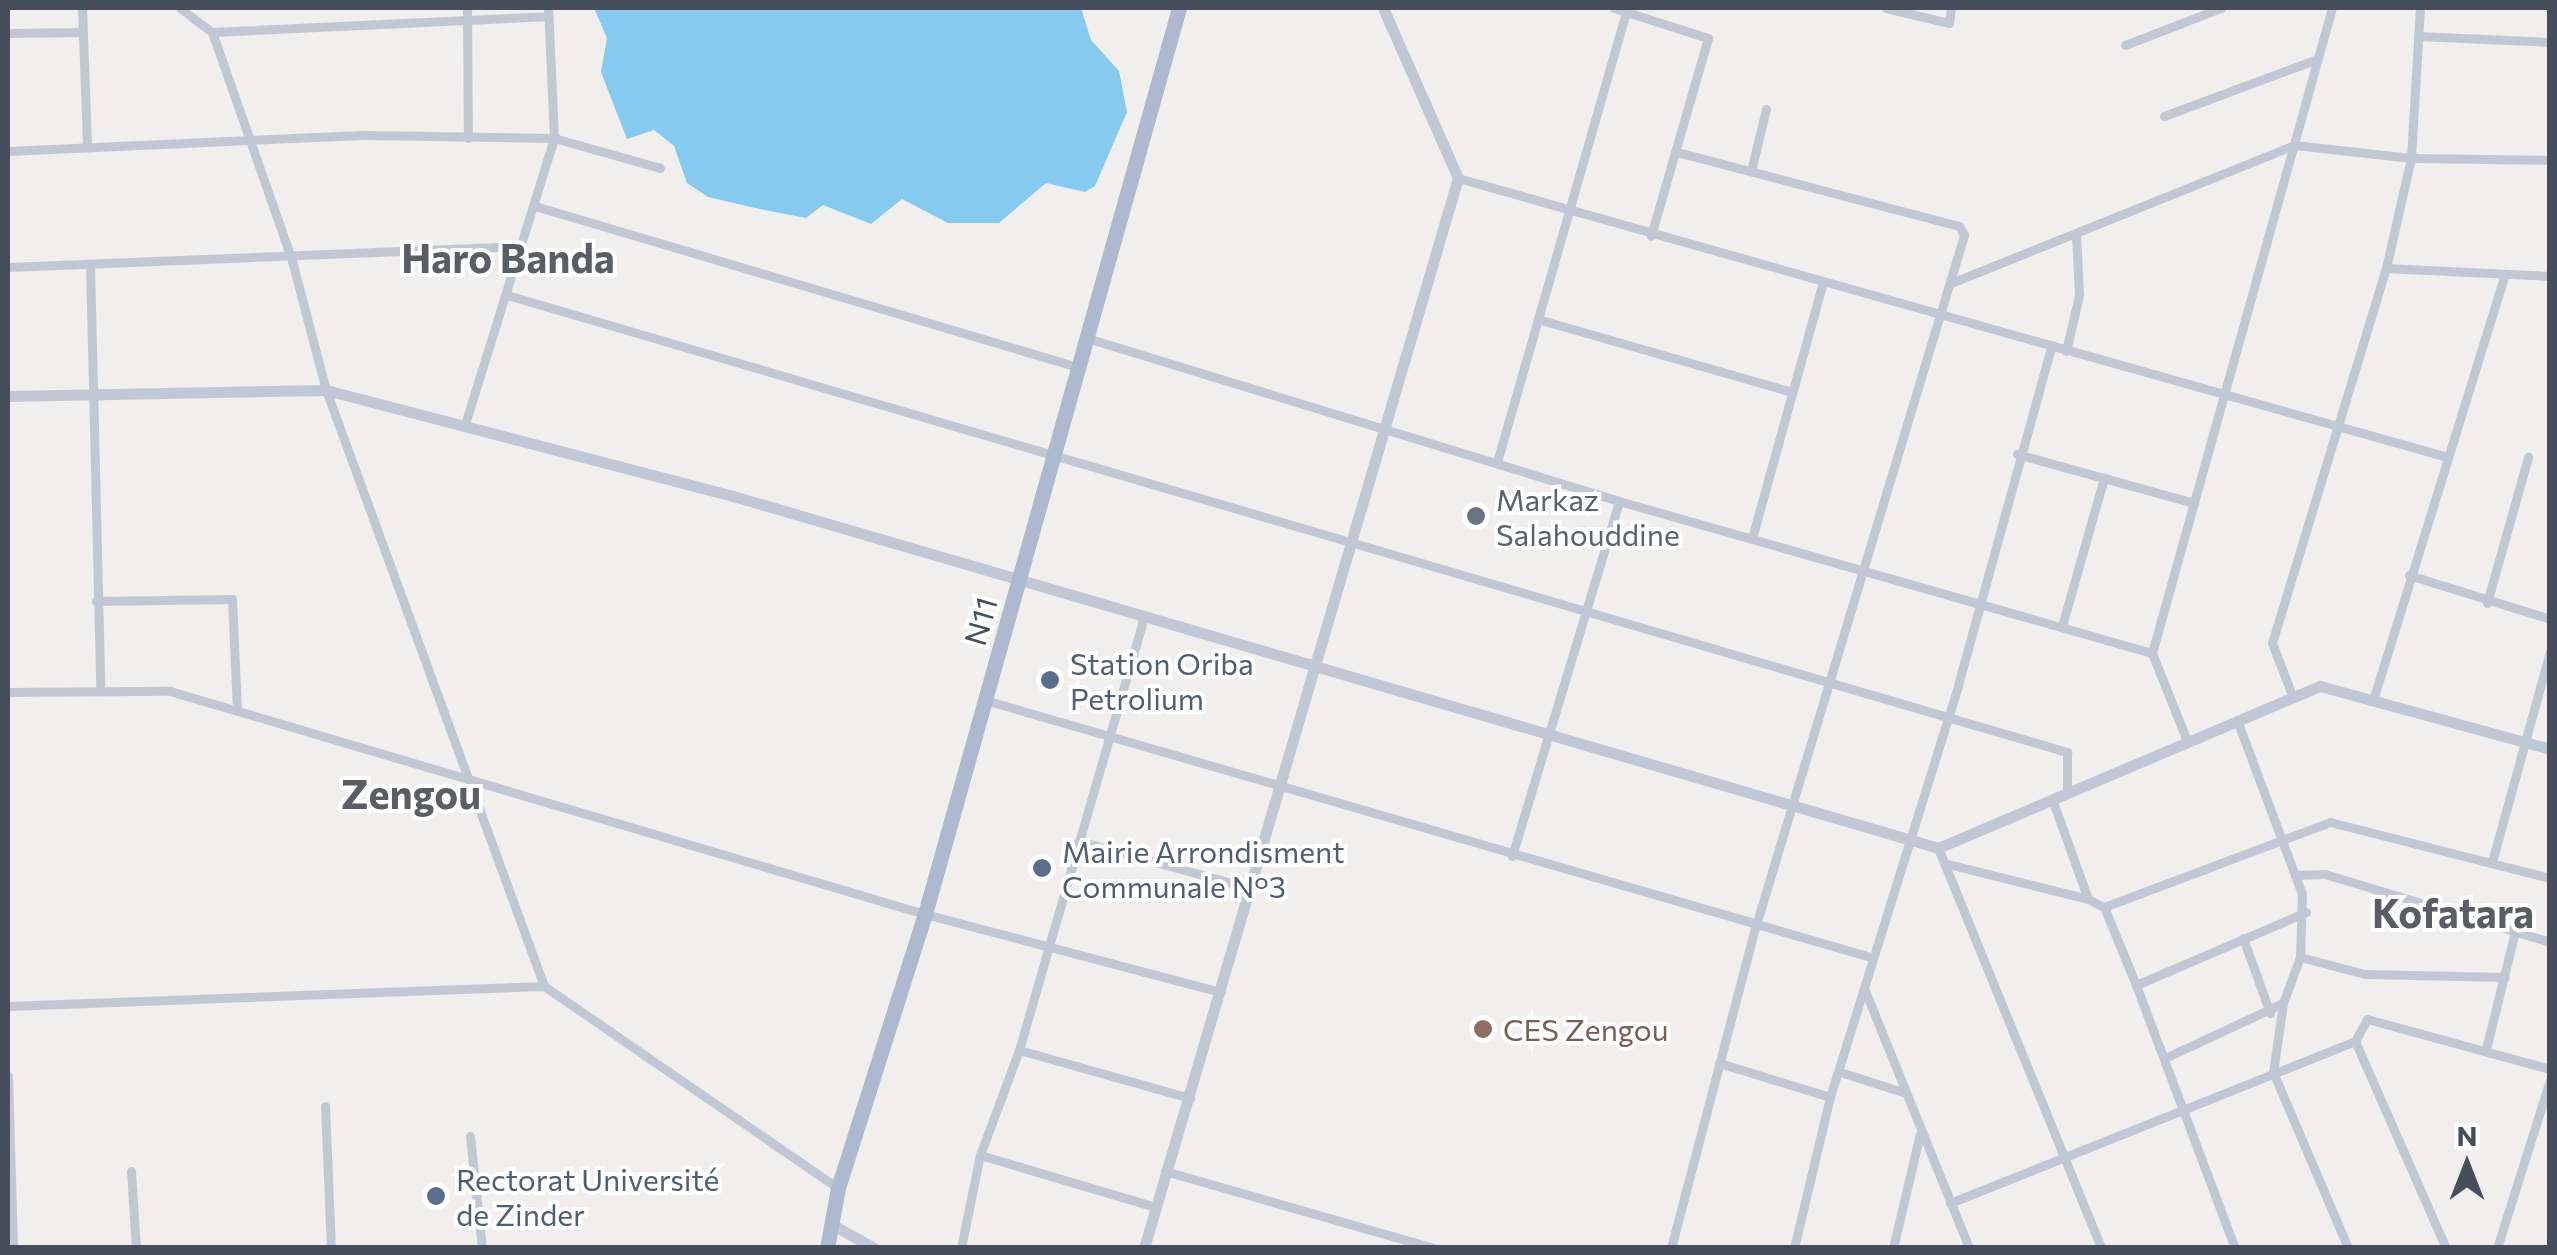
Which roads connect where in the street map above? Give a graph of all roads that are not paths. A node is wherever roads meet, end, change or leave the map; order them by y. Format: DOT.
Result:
graph roads {
  1 [pos="82,8"];
  2 [pos="180,8"];
  3 [pos="375,8"];
  4 [pos="1179,8"];
  5 [pos="1384,8"];
  6 [pos="1614,8"];
  7 [pos="1886,8"];
  8 [pos="1951,8"];
  9 [pos="2222,8"];
  10 [pos="2332,8"];
  11 [pos="2420,8"];
  12 [pos="191,10"];
  13 [pos="1626,11"];
  14 [pos="549,12"];
  15 [pos="467,13"];
  16 [pos="376,23"];
  17 [pos="8,32"];
  18 [pos="80,32"];
  19 [pos="212,32"];
  20 [pos="2418,36"];
  21 [pos="2550,42"];
  22 [pos="2126,45"];
  23 [pos="2318,59"];
  24 [pos="1766,110"];
  25 [pos="2164,116"];
  26 [pos="468,138"];
  27 [pos="554,138"];
  28 [pos="250,140"];
  29 [pos="2295,145"];
  30 [pos="87,147"];
  31 [pos="8,151"];
  32 [pos="1676,152"];
  33 [pos="2411,158"];
  34 [pos="2550,160"];
  35 [pos="660,168"];
  36 [pos="1751,171"];
  37 [pos="1458,178"];
  38 [pos="535,206"];
  39 [pos="1572,214"];
  40 [pos="2076,234"];
  41 [pos="1652,236"];
  42 [pos="523,246"];
  43 [pos="291,257"];
  44 [pos="90,264"];
  45 [pos="8,267"];
  46 [pos="2386,268"];
  47 [pos="2505,275"];
  48 [pos="2550,276"];
  49 [pos="1951,283"];
  50 [pos="1822,285"];
  51 [pos="507,296"];
  52 [pos="1542,320"];
  53 [pos="1940,320"];
  54 [pos="1087,338"];
  55 [pos="2050,350"];
  56 [pos="2066,352"];
  57 [pos="1078,366"];
  58 [pos="326,390"];
  59 [pos="1792,392"];
  60 [pos="2227,392"];
  61 [pos="90,393"];
  62 [pos="8,396"];
  63 [pos="466,424"];
  64 [pos="1383,428"];
  65 [pos="2336,429"];
  66 [pos="2017,454"];
  67 [pos="2444,456"];
  68 [pos="2528,457"];
  69 [pos="1053,458"];
  70 [pos="1496,462"];
  71 [pos="2104,478"];
  72 [pos="1619,501"];
  73 [pos="2194,503"];
  74 [pos="1752,538"];
  75 [pos="1351,541"];
  76 [pos="1864,570"];
  77 [pos="2409,576"];
  78 [pos="1020,580"];
  79 [pos="96,601"];
  80 [pos="1980,602"];
  81 [pos="2488,603"];
  82 [pos="1588,610"];
  83 [pos="1144,617"];
  84 [pos="2550,619"];
  85 [pos="2062,626"];
  86 [pos="2550,651"];
  87 [pos="2152,653"];
  88 [pos="1315,666"];
  89 [pos="1831,679"];
  90 [pos="100,687"];
  91 [pos="8,692"];
  92 [pos="2292,695"];
  93 [pos="2374,697"];
  94 [pos="986,700"];
  95 [pos="237,710"];
  96 [pos="1947,716"];
  97 [pos="2236,720"];
  98 [pos="1547,734"];
  99 [pos="1109,736"];
  100 [pos="2187,741"];
  101 [pos="2525,742"];
  102 [pos="2550,749"];
  103 [pos="466,778"];
  104 [pos="1278,786"];
  105 [pos="2067,794"];
  106 [pos="2052,799"];
  107 [pos="1795,804"];
  108 [pos="1911,839"];
  109 [pos="2280,839"];
  110 [pos="1079,842"];
  111 [pos="1938,848"];
  112 [pos="1512,856"];
  113 [pos="2492,862"];
  114 [pos="1944,863"];
  115 [pos="2295,874"];
  116 [pos="2550,878"];
  117 [pos="1250,888"];
  118 [pos="2088,899"];
  119 [pos="2104,907"];
  120 [pos="2306,912"];
  121 [pos="925,914"];
  122 [pos="1756,925"];
  123 [pos="2515,932"];
  124 [pos="2242,938"];
  125 [pos="2550,942"];
  126 [pos="1049,944"];
  127 [pos="1870,957"];
  128 [pos="2300,957"];
  129 [pos="2505,977"];
  130 [pos="544,986"];
  131 [pos="2136,986"];
  132 [pos="1864,988"];
  133 [pos="1221,992"];
  134 [pos="2283,1003"];
  135 [pos="8,1006"];
  136 [pos="2270,1013"];
  137 [pos="2355,1041"];
  138 [pos="2486,1049"];
  139 [pos="1019,1050"];
  140 [pos="2166,1058"];
  141 [pos="1719,1063"];
  142 [pos="2550,1069"];
  143 [pos="1840,1072"];
  144 [pos="2273,1072"];
  145 [pos="8,1076"];
  146 [pos="2550,1080"];
  147 [pos="1903,1092"];
  148 [pos="1830,1097"];
  149 [pos="1190,1098"];
  150 [pos="324,1106"];
  151 [pos="2184,1108"];
  152 [pos="2536,1119"];
  153 [pos="2550,1123"];
  154 [pos="1921,1131"];
  155 [pos="470,1136"];
  156 [pos="980,1155"];
  157 [pos="2066,1157"];
  158 [pos="132,1170"];
  159 [pos="1165,1171"];
  160 [pos="838,1188"];
  161 [pos="1950,1204"];
  162 [pos="1152,1206"];
  163 [pos="833,1225"];
  164 [pos="1402,1244"];
  165 [pos="13,1248"];
  166 [pos="136,1248"];
  167 [pos="331,1248"];
  168 [pos="482,1248"];
  169 [pos="827,1248"];
  170 [pos="874,1248"];
  171 [pos="961,1248"];
  172 [pos="1144,1248"];
  173 [pos="1432,1248"];
  174 [pos="1671,1248"];
  175 [pos="1794,1248"];
  176 [pos="1893,1248"];
  177 [pos="1969,1248"];
  178 [pos="2101,1248"];
  179 [pos="2235,1248"];
  180 [pos="2348,1248"];
  181 [pos="2446,1248"];
  182 [pos="2496,1248"];
  1 -- 18 [label="street"];
  2 -- 12 [label="street"];
  3 -- 16 [label="street"];
  4 -- 54 [label="main road, N11"];
  5 -- 37 [label="street"];
  6 -- 13 [label="street"];
  7 -- 8 [label="street"];
  9 -- 22 [label="street"];
  10 -- 23 [label="street"];
  11 -- 20 [label="street"];
  12 -- 19 [label="street"];
  13 -- 32 [label="street"];
  13 -- 39 [label="street"];
  14 -- 15 [label="street"];
  14 -- 27 [label="street"];
  15 -- 16 [label="street"];
  15 -- 26 [label="street"];
  16 -- 19 [label="street"];
  17 -- 18 [label="street"];
  18 -- 30 [label="street"];
  19 -- 28 [label="street"];
  20 -- 21 [label="street"];
  20 -- 33 [label="street"];
  23 -- 25 [label="street"];
  23 -- 29 [label="street"];
  24 -- 36 [label="street"];
  26 -- 27 [label="street"];
  26 -- 28 [label="street"];
  27 -- 35 [label="street"];
  27 -- 38 [label="street"];
  28 -- 30 [label="street"];
  28 -- 43 [label="street"];
  29 -- 33 [label="street"];
  29 -- 40 [label="street"];
  29 -- 60 [label="street"];
  30 -- 31 [label="street"];
  32 -- 36 [label="street"];
  32 -- 41 [label="street"];
  33 -- 34 [label="street"];
  33 -- 46 [label="street"];
  36 -- 49 [label="street"];
  37 -- 39 [label="street"];
  37 -- 64 [label="street"];
  38 -- 42 [label="street"];
  38 -- 57 [label="street"];
  39 -- 41 [label="street"];
  39 -- 52 [label="street"];
  40 -- 49 [label="street"];
  40 -- 56 [label="street"];
  41 -- 50 [label="street"];
  42 -- 43 [label="street"];
  42 -- 51 [label="street"];
  43 -- 44 [label="street"];
  43 -- 58 [label="street"];
  44 -- 45 [label="street"];
  44 -- 61 [label="street"];
  46 -- 47 [label="street"];
  46 -- 65 [label="street"];
  47 -- 48 [label="street"];
  47 -- 67 [label="street"];
  49 -- 53 [label="street"];
  50 -- 53 [label="street"];
  50 -- 59 [label="street"];
  51 -- 63 [label="street"];
  51 -- 69 [label="street"];
  52 -- 59 [label="street"];
  52 -- 70 [label="street"];
  53 -- 55 [label="street"];
  53 -- 76 [label="street"];
  54 -- 57 [label="main road, N11"];
  54 -- 64 [label="street"];
  55 -- 56 [label="street"];
  55 -- 66 [label="street"];
  56 -- 60 [label="street"];
  57 -- 69 [label="main road, N11"];
  58 -- 61 [label="street"];
  58 -- 63 [label="street"];
  58 -- 103 [label="street"];
  59 -- 74 [label="street"];
  60 -- 65 [label="street"];
  60 -- 73 [label="street"];
  61 -- 62 [label="street"];
  61 -- 79 [label="street"];
  63 -- 78 [label="street"];
  64 -- 70 [label="street"];
  64 -- 75 [label="street"];
  65 -- 67 [label="street"];
  65 -- 92 [label="street"];
  66 -- 71 [label="street"];
  66 -- 80 [label="street"];
  67 -- 77 [label="street"];
  68 -- 81 [label="street"];
  69 -- 75 [label="street"];
  69 -- 78 [label="main road, N11"];
  70 -- 72 [label="street"];
  71 -- 73 [label="street"];
  71 -- 85 [label="street"];
  72 -- 74 [label="street"];
  72 -- 82 [label="street"];
  73 -- 87 [label="street"];
  74 -- 76 [label="street"];
  75 -- 82 [label="street"];
  75 -- 88 [label="street"];
  76 -- 80 [label="street"];
  76 -- 89 [label="street"];
  77 -- 81 [label="street"];
  77 -- 93 [label="street"];
  78 -- 83 [label="street"];
  78 -- 94 [label="main road, N11"];
  79 -- 90 [label="street"];
  79 -- 95 [label="street"];
  80 -- 85 [label="street"];
  80 -- 96 [label="street"];
  81 -- 84 [label="street"];
  82 -- 89 [label="street"];
  82 -- 98 [label="street"];
  83 -- 88 [label="street"];
  83 -- 99 [label="street"];
  85 -- 87 [label="street"];
  86 -- 101 [label="street"];
  87 -- 100 [label="street"];
  88 -- 98 [label="street"];
  88 -- 104 [label="street"];
  89 -- 96 [label="street"];
  89 -- 107 [label="street"];
  90 -- 91 [label="street"];
  90 -- 95 [label="street"];
  92 -- 93 [label="street"];
  92 -- 97 [label="street"];
  93 -- 101 [label="street"];
  94 -- 99 [label="street"];
  94 -- 121 [label="main road, N11"];
  95 -- 103 [label="street"];
  96 -- 105 [label="street"];
  96 -- 108 [label="street"];
  97 -- 100 [label="street"];
  97 -- 109 [label="street"];
  98 -- 107 [label="street"];
  98 -- 112 [label="street"];
  99 -- 104 [label="street"];
  99 -- 110 [label="street"];
  100 -- 105 [label="street"];
  101 -- 102 [label="street"];
  101 -- 113 [label="street"];
  103 -- 121 [label="street"];
  103 -- 130 [label="street"];
  104 -- 112 [label="street"];
  104 -- 117 [label="street"];
  105 -- 106 [label="street"];
  106 -- 111 [label="street"];
  106 -- 118 [label="street"];
  107 -- 108 [label="street"];
  107 -- 122 [label="street"];
  108 -- 111 [label="street"];
  108 -- 127 [label="street"];
  109 -- 113 [label="street"];
  109 -- 115 [label="street"];
  109 -- 119 [label="street"];
  110 -- 117 [label="street"];
  110 -- 126 [label="street"];
  111 -- 114 [label="street"];
  112 -- 122 [label="street"];
  113 -- 116 [label="street"];
  114 -- 118 [label="street"];
  114 -- 157 [label="street"];
  115 -- 120 [label="street"];
  115 -- 123 [label="street"];
  117 -- 133 [label="street"];
  118 -- 119 [label="street"];
  119 -- 131 [label="street"];
  120 -- 124 [label="street"];
  120 -- 128 [label="street"];
  121 -- 126 [label="street"];
  121 -- 160 [label="main road, N11"];
  122 -- 127 [label="street"];
  122 -- 141 [label="street"];
  123 -- 125 [label="street"];
  123 -- 129 [label="street"];
  124 -- 131 [label="street"];
  124 -- 136 [label="street"];
  126 -- 133 [label="street"];
  126 -- 139 [label="street"];
  127 -- 132 [label="street"];
  128 -- 129 [label="street"];
  128 -- 134 [label="street"];
  129 -- 138 [label="street"];
  130 -- 135 [label="street"];
  130 -- 160 [label="street"];
  131 -- 140 [label="street"];
  132 -- 143 [label="street"];
  132 -- 147 [label="street"];
  133 -- 149 [label="street"];
  134 -- 136 [label="street"];
  134 -- 144 [label="street"];
  136 -- 140 [label="street"];
  137 -- 138 [label="street"];
  137 -- 144 [label="street"];
  137 -- 181 [label="street"];
  138 -- 142 [label="street"];
  139 -- 149 [label="street"];
  139 -- 156 [label="street"];
  140 -- 151 [label="street"];
  141 -- 148 [label="street"];
  141 -- 174 [label="street"];
  143 -- 147 [label="street"];
  143 -- 148 [label="street"];
  144 -- 151 [label="street"];
  144 -- 180 [label="street"];
  145 -- 165 [label="street"];
  146 -- 152 [label="street"];
  147 -- 154 [label="street"];
  148 -- 175 [label="street"];
  149 -- 159 [label="street"];
  150 -- 167 [label="street"];
  151 -- 157 [label="street"];
  151 -- 179 [label="street"];
  152 -- 153 [label="street"];
  152 -- 182 [label="street"];
  154 -- 161 [label="street"];
  154 -- 176 [label="street"];
  155 -- 168 [label="street"];
  156 -- 162 [label="street"];
  156 -- 171 [label="street"];
  157 -- 161 [label="street"];
  157 -- 178 [label="street"];
  158 -- 166 [label="street"];
  159 -- 162 [label="street"];
  159 -- 164 [label="street"];
  160 -- 163 [label="main road, N11"];
  161 -- 177 [label="street"];
  162 -- 172 [label="street"];
  163 -- 169 [label="main road, N11"];
  163 -- 170 [label="street"];
  164 -- 173 [label="street"];
}
